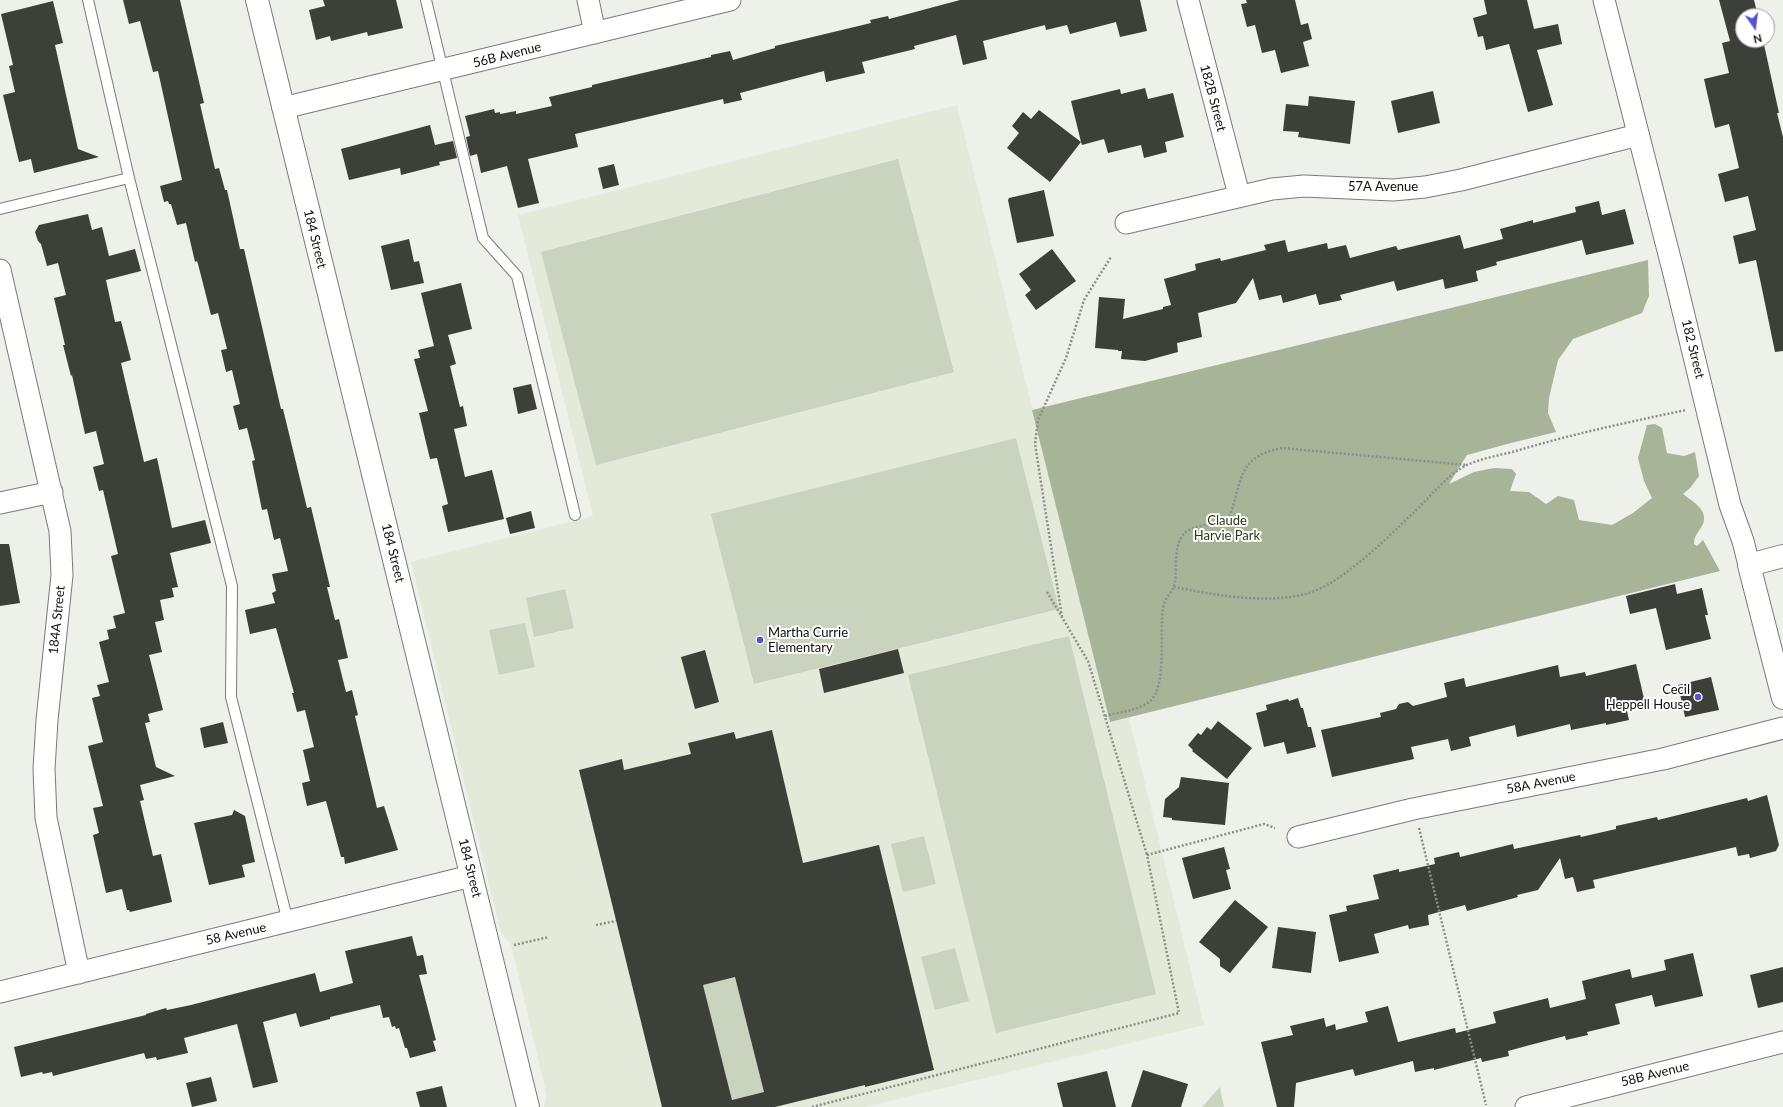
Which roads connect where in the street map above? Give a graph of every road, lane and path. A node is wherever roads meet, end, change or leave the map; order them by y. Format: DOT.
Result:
graph roads {
  1 [pos="88,0"];
  2 [pos="256,0"];
  3 [pos="426,0"];
  4 [pos="588,0"];
  5 [pos="730,0"];
  6 [pos="1188,0"];
  7 [pos="1604,0"];
  8 [pos="595,33"];
  9 [pos="443,70"];
  10 [pos="283,108"];
  11 [pos="1638,135"];
  12 [pos="130,178"];
  13 [pos="1239,196"];
  14 [pos="0,209"];
  15 [pos="1126,223"];
  16 [pos="1111,257"];
  17 [pos="0,270"];
  18 [pos="1689,409"];
  19 [pos="1467,465"];
  20 [pos="52,492"];
  21 [pos="0,503"];
  22 [pos="575,515"];
  23 [pos="1783,556"];
  24 [pos="1749,565"];
  25 [pos="1174,587"];
  26 [pos="1047,592"];
  27 [pos="1062,617"];
  28 [pos="1783,698"];
  29 [pos="1106,716"];
  30 [pos="1783,728"];
  31 [pos="1418,824"];
  32 [pos="1274,828"];
  33 [pos="1298,837"];
  34 [pos="1147,855"];
  35 [pos="471,876"];
  36 [pos="616,921"];
  37 [pos="288,922"];
  38 [pos="596,925"];
  39 [pos="549,936"];
  40 [pos="514,945"];
  41 [pos="79,973"];
  42 [pos="0,992"];
  43 [pos="1783,1042"];
  44 [pos="1486,1105"];
  45 [pos="528,1107"];
  46 [pos="812,1107"];
  47 [pos="1526,1107"];
  1 -- 12 [label="lane"];
  2 -- 10 [label="main road, 184 Street"];
  3 -- 9 [label="lane"];
  4 -- 8 [label="street"];
  5 -- 8 [label="street, 56B Avenue"];
  6 -- 13 [label="street, 182B Street"];
  7 -- 11 [label="street, 182 Street"];
  8 -- 9 [label="street, 56B Avenue"];
  9 -- 10 [label="street, 56B Avenue"];
  9 -- 22 [label="lane"];
  10 -- 35 [label="main road, 184 Street"];
  11 -- 13 [label="street, 57A Avenue"];
  11 -- 24 [label="street, 182 Street"];
  12 -- 14 [label="lane"];
  12 -- 37 [label="lane"];
  13 -- 15 [label="street, 57A Avenue"];
  16 -- 27 [label="path"];
  17 -- 20 [label="street, 184A Street"];
  18 -- 19 [label="path"];
  19 -- 25 [label="path"];
  19 -- 25 [label="path"];
  20 -- 21 [label="street"];
  20 -- 41 [label="street, 184A Street"];
  23 -- 24 [label="main road"];
  24 -- 28 [label="main road, 182 Street"];
  25 -- 29 [label="path"];
  26 -- 27 [label="path"];
  27 -- 29 [label="path"];
  29 -- 34 [label="path"];
  30 -- 33 [label="street, 58A Avenue"];
  31 -- 44 [label="path"];
  32 -- 34 [label="path"];
  34 -- 46 [label="path"];
  35 -- 37 [label="street, 58 Avenue"];
  35 -- 45 [label="main road, 184 Street"];
  36 -- 38 [label="path"];
  37 -- 41 [label="street, 58 Avenue"];
  39 -- 40 [label="path"];
  41 -- 42 [label="street, 58 Avenue"];
  43 -- 47 [label="street, 58B Avenue"];
}
